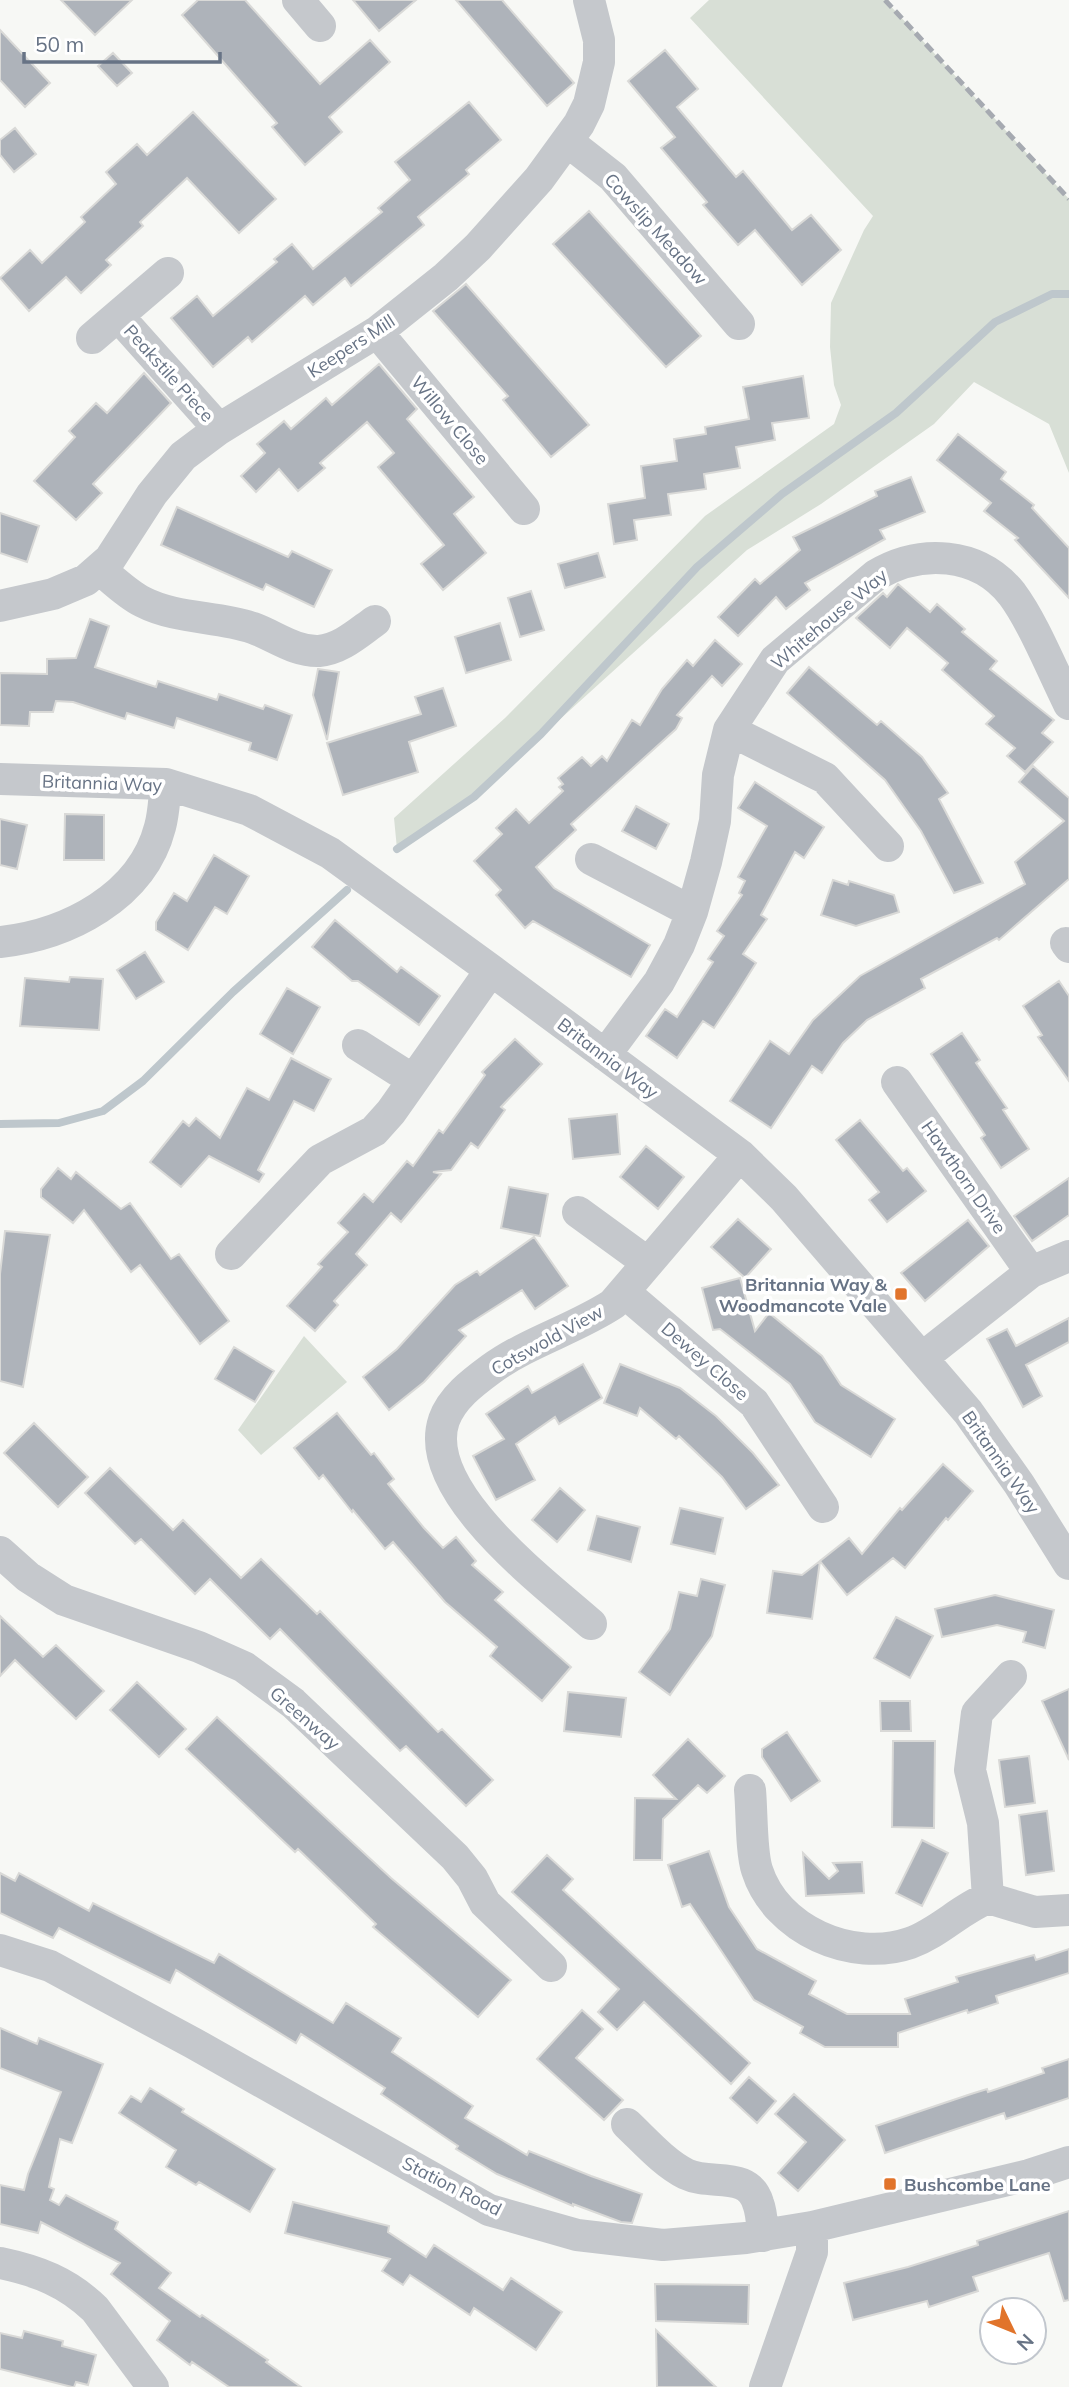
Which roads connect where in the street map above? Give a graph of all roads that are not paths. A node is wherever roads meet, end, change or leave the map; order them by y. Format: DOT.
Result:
graph roads {
  1 [pos="298,0"];
  2 [pos="589,0"];
  3 [pos="320,26"];
  4 [pos="567,141"];
  5 [pos="168,273"];
  6 [pos="118,317"];
  7 [pos="739,324"];
  8 [pos="377,332"];
  9 [pos="92,338"];
  10 [pos="219,429"];
  11 [pos="524,509"];
  12 [pos="100,569"];
  13 [pos="0,606"];
  14 [pos="375,621"];
  15 [pos="1069,704"];
  16 [pos="729,730"];
  17 [pos="0,779"];
  18 [pos="166,784"];
  19 [pos="888,846"];
  20 [pos="591,859"];
  21 [pos="692,912"];
  22 [pos="0,942"];
  23 [pos="491,970"];
  24 [pos="358,1045"];
  25 [pos="605,1055"];
  26 [pos="413,1080"];
  27 [pos="897,1082"];
  28 [pos="740,1155"];
  29 [pos="578,1212"];
  30 [pos="231,1254"];
  31 [pos="1069,1256"];
  32 [pos="648,1263"];
  33 [pos="1031,1272"];
  34 [pos="625,1293"];
  35 [pos="922,1358"];
  36 [pos="823,1507"];
  37 [pos="0,1552"];
  38 [pos="1069,1564"];
  39 [pos="591,1623"];
  40 [pos="1011,1676"];
  41 [pos="750,1790"];
  42 [pos="988,1898"];
  43 [pos="1069,1910"];
  44 [pos="0,1950"];
  45 [pos="551,1966"];
  46 [pos="627,2124"];
  47 [pos="1069,2162"];
  48 [pos="812,2227"];
  49 [pos="763,2236"];
  50 [pos="0,2263"];
  51 [pos="153,2387"];
  52 [pos="765,2387"];
  1 -- 3 [label="street"];
  2 -- 4 [label="street, Keepers Mill"];
  4 -- 7 [label="street, Cowslip Meadow"];
  4 -- 8 [label="street, Keepers Mill"];
  5 -- 6 [label="street, Peakstile Piece"];
  6 -- 9 [label="street, Peakstile Piece"];
  6 -- 10 [label="street, Peakstile Piece"];
  8 -- 10 [label="street, Keepers Mill"];
  8 -- 11 [label="street, Willow Close"];
  10 -- 12 [label="street, Keepers Mill"];
  12 -- 13 [label="street, Keepers Mill"];
  12 -- 14 [label="street"];
  15 -- 16 [label="street, Whitehouse Way"];
  16 -- 19 [label="street"];
  16 -- 21 [label="street, Whitehouse Way"];
  17 -- 18 [label="street, Britannia Way"];
  18 -- 22 [label="street"];
  18 -- 23 [label="street, Britannia Way"];
  20 -- 21 [label="street"];
  21 -- 25 [label="street, Whitehouse Way"];
  23 -- 25 [label="street, Britannia Way"];
  23 -- 26 [label="street"];
  24 -- 26 [label="street"];
  25 -- 28 [label="street, Britannia Way"];
  26 -- 30 [label="street"];
  27 -- 33 [label="street, Hawthorn Drive"];
  28 -- 32 [label="street, Cotswold View"];
  28 -- 35 [label="street, Britannia Way"];
  29 -- 32 [label="street"];
  31 -- 33 [label="street"];
  32 -- 34 [label="street, Cotswold View"];
  33 -- 35 [label="street"];
  34 -- 36 [label="street, Dewey Close"];
  34 -- 39 [label="street, Cotswold View"];
  35 -- 38 [label="street, Britannia Way"];
  37 -- 45 [label="street, Greenway"];
  40 -- 42 [label="street"];
  41 -- 42 [label="street"];
  42 -- 43 [label="street"];
  44 -- 49 [label="street, Station Road"];
  46 -- 49 [label="street"];
  47 -- 48 [label="street, Station Road"];
  48 -- 49 [label="street, Station Road"];
  48 -- 52 [label="street"];
  50 -- 51 [label="street"];
}
